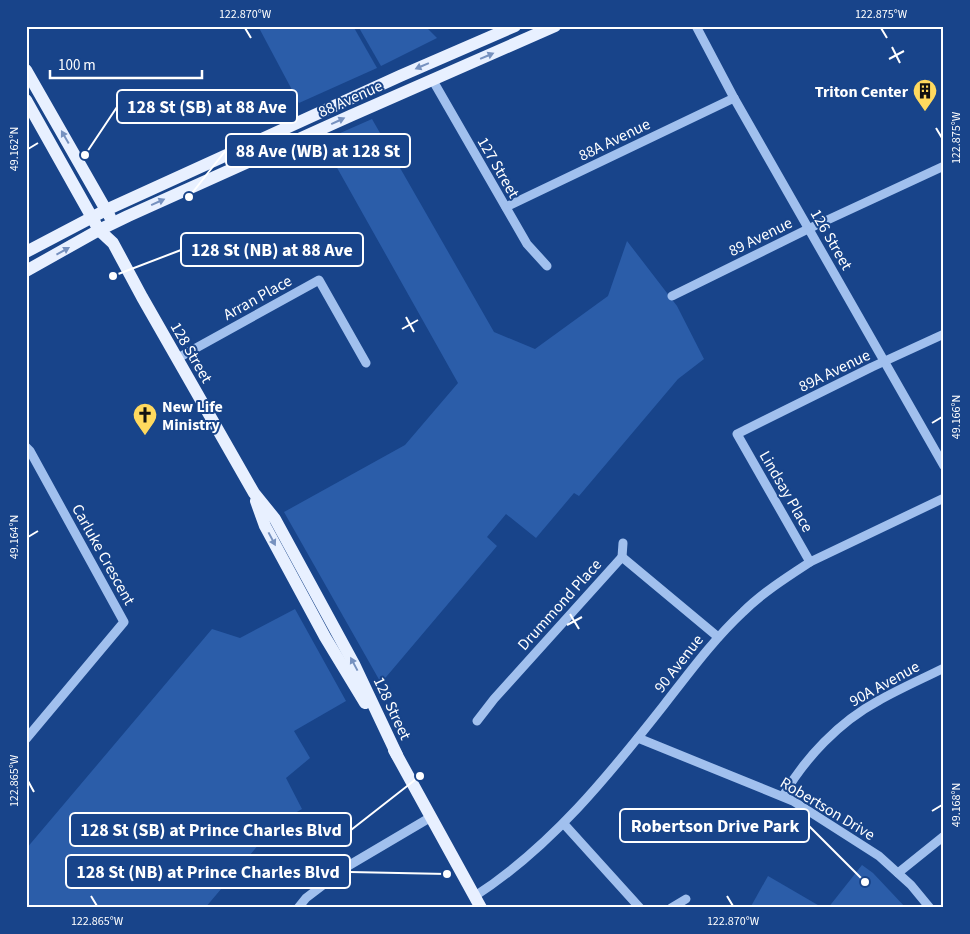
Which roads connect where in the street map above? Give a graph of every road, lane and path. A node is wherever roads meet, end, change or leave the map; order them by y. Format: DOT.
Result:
graph roads {
  1 [pos="515,26"];
  2 [pos="554,26"];
  3 [pos="696,26"];
  4 [pos="26,70"];
  5 [pos="432,79"];
  6 [pos="734,98"];
  7 [pos="26,100"];
  8 [pos="944,166"];
  9 [pos="506,208"];
  10 [pos="106,210"];
  11 [pos="91,217"];
  12 [pos="114,223"];
  13 [pos="808,229"];
  14 [pos="99,230"];
  15 [pos="113,243"];
  16 [pos="26,252"];
  17 [pos="546,266"];
  18 [pos="26,271"];
  19 [pos="672,296"];
  20 [pos="944,334"];
  21 [pos="178,358"];
  22 [pos="885,361"];
  23 [pos="366,363"];
  24 [pos="737,434"];
  25 [pos="26,447"];
  26 [pos="944,466"];
  27 [pos="944,498"];
  28 [pos="622,543"];
  29 [pos="622,557"];
  30 [pos="810,562"];
  31 [pos="718,637"];
  32 [pos="944,668"];
  33 [pos="477,721"];
  34 [pos="638,738"];
  35 [pos="26,740"];
  36 [pos="784,796"];
  37 [pos="431,816"];
  38 [pos="564,824"];
  39 [pos="944,836"];
  40 [pos="898,873"];
  41 [pos="686,899"];
  42 [pos="478,902"];
  43 [pos="298,908"];
  44 [pos="640,908"];
  45 [pos="671,908"];
  46 [pos="930,908"];
  1 -- 10 [label="main road, 88 Avenue, one-way"];
  5 -- 2 [label="main road, 88 Avenue, one-way"];
  3 -- 6 [label="street, 126 Street"];
  10 -- 4 [label="main road, one-way"];
  5 -- 9 [label="street, 127 Street"];
  12 -- 5 [label="main road, 88 Avenue, one-way"];
  6 -- 9 [label="street, 88A Avenue"];
  6 -- 13 [label="street, 126 Street"];
  7 -- 11 [label="main road"];
  8 -- 13 [label="street, 89 Avenue"];
  9 -- 17 [label="street, 127 Street"];
  10 -- 11 [label="main road, 88 Avenue"];
  10 -- 12 [label="main road"];
  11 -- 14 [label="main road, 128 Street"];
  11 -- 16 [label="main road, 88 Avenue"];
  12 -- 14 [label="main road, 88 Avenue"];
  12 -- 15 [label="main road"];
  13 -- 19 [label="street, 89 Avenue"];
  13 -- 22 [label="street, 126 Street"];
  14 -- 15 [label="main road, 128 Street"];
  18 -- 14 [label="main road, 88 Avenue, one-way"];
  15 -- 21 [label="main road, 128 Street"];
  20 -- 22 [label="street, 89A Avenue"];
  21 -- 23 [label="street, Arran Place"];
  21 -- 37 [label="main road, 128 Street"];
  22 -- 24 [label="street, 89A Avenue"];
  22 -- 26 [label="street, 126 Street"];
  24 -- 30 [label="street, Lindsay Place"];
  25 -- 35 [label="street, Carluke Crescent"];
  27 -- 30 [label="street, 90 Avenue"];
  28 -- 29 [label="street"];
  29 -- 31 [label="street, Drummond Place"];
  29 -- 33 [label="street, Drummond Place"];
  30 -- 31 [label="street, 90 Avenue"];
  31 -- 34 [label="street, 90 Avenue"];
  32 -- 36 [label="street, 90A Avenue"];
  34 -- 36 [label="street, Robertson Drive"];
  34 -- 38 [label="street, 90 Avenue"];
  36 -- 40 [label="street, Robertson Drive"];
  37 -- 42 [label="main road, 128 Street"];
  37 -- 43 [label="street"];
  38 -- 42 [label="street, 90 Avenue"];
  38 -- 44 [label="street"];
  39 -- 40 [label="street"];
  40 -- 46 [label="street, Robertson Drive"];
  41 -- 45 [label="street"];
}
